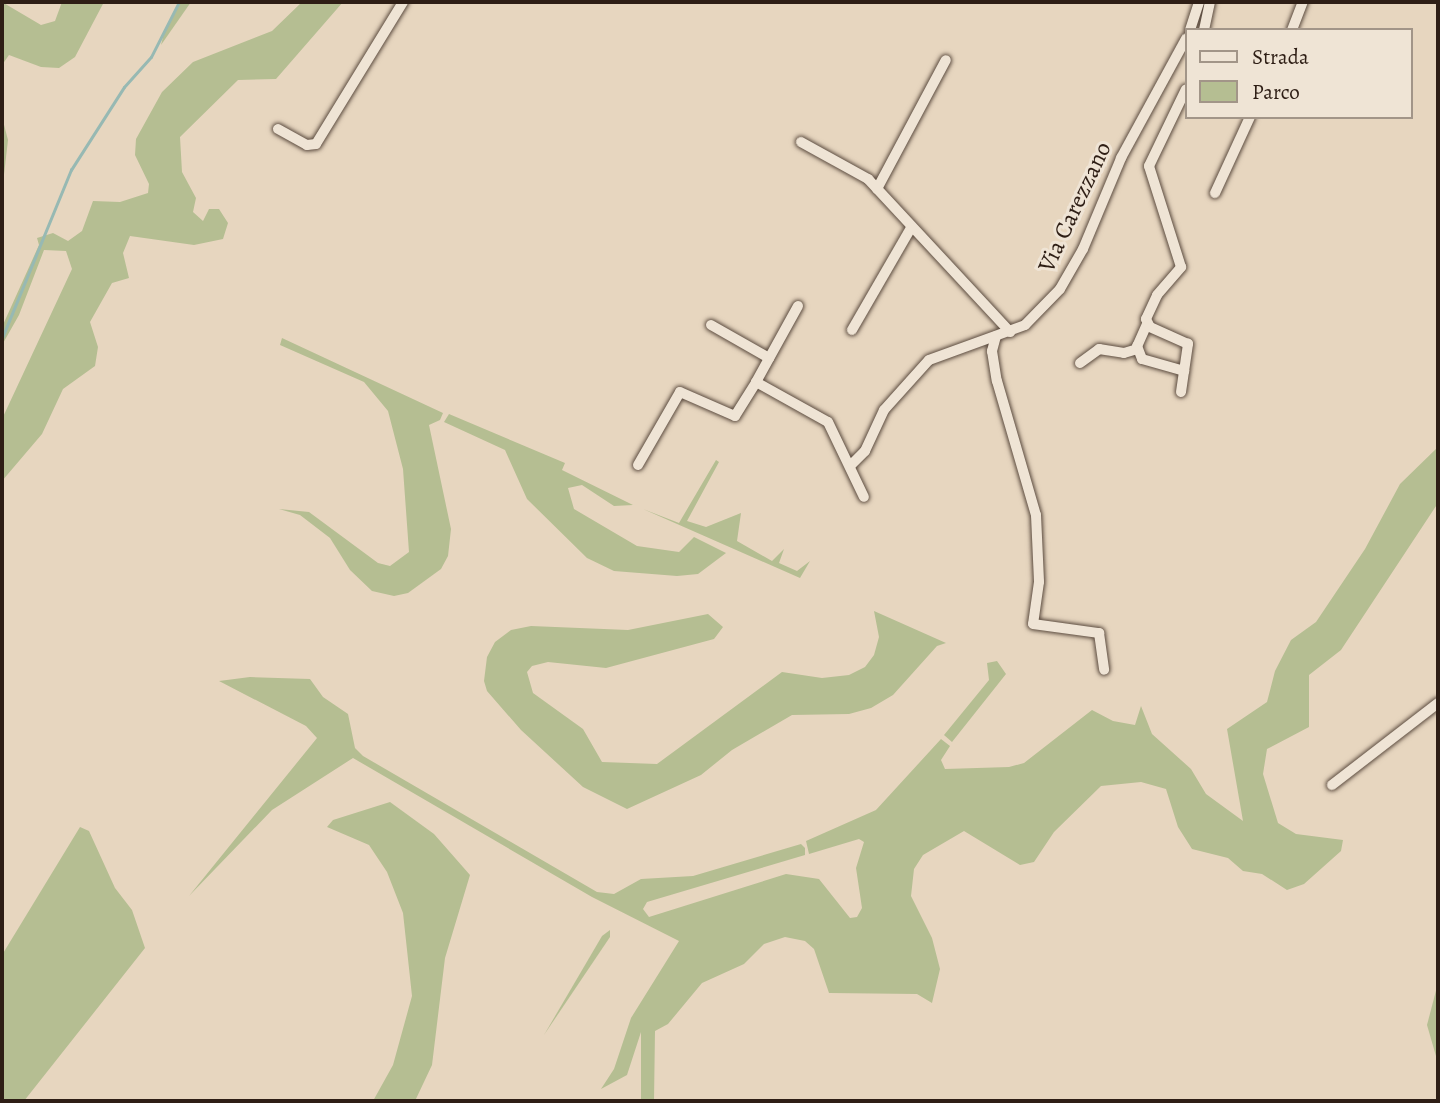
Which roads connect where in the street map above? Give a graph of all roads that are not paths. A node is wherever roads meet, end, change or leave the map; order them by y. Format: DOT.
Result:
graph roads {
  1 [pos="402,2"];
  2 [pos="1199,2"];
  3 [pos="1210,2"];
  4 [pos="1303,2"];
  5 [pos="1191,28"];
  6 [pos="1204,28"];
  7 [pos="1293,28"];
  8 [pos="1184,43"];
  9 [pos="946,60"];
  10 [pos="1184,93"];
  11 [pos="1249,119"];
  12 [pos="278,129"];
  13 [pos="801,142"];
  14 [pos="877,189"];
  15 [pos="1215,193"];
  16 [pos="911,228"];
  17 [pos="798,306"];
  18 [pos="1147,324"];
  19 [pos="711,325"];
  20 [pos="852,330"];
  21 [pos="1010,332"];
  22 [pos="996,337"];
  23 [pos="1137,349"];
  24 [pos="769,358"];
  25 [pos="1080,363"];
  26 [pos="1184,371"];
  27 [pos="756,382"];
  28 [pos="1181,392"];
  29 [pos="638,465"];
  30 [pos="851,466"];
  31 [pos="864,497"];
  32 [pos="1104,670"];
  33 [pos="1438,704"];
  34 [pos="1332,785"];
  1 -- 12 [label="street"];
  2 -- 5 [label="street"];
  3 -- 6 [label="street"];
  4 -- 7 [label="street"];
  8 -- 21 [label="street, Via Carezzano"];
  9 -- 14 [label="street"];
  10 -- 18 [label="street"];
  11 -- 15 [label="street"];
  13 -- 14 [label="street"];
  14 -- 16 [label="street"];
  16 -- 20 [label="street"];
  16 -- 21 [label="street"];
  17 -- 24 [label="street"];
  18 -- 23 [label="street"];
  18 -- 26 [label="street"];
  19 -- 24 [label="street"];
  21 -- 22 [label="street, Via Carezzano"];
  22 -- 30 [label="street, Via Carezzano"];
  22 -- 32 [label="street"];
  23 -- 25 [label="street"];
  23 -- 26 [label="street"];
  24 -- 27 [label="street"];
  26 -- 28 [label="street"];
  27 -- 29 [label="street"];
  27 -- 30 [label="street"];
  30 -- 31 [label="street"];
  33 -- 34 [label="street"];
}
